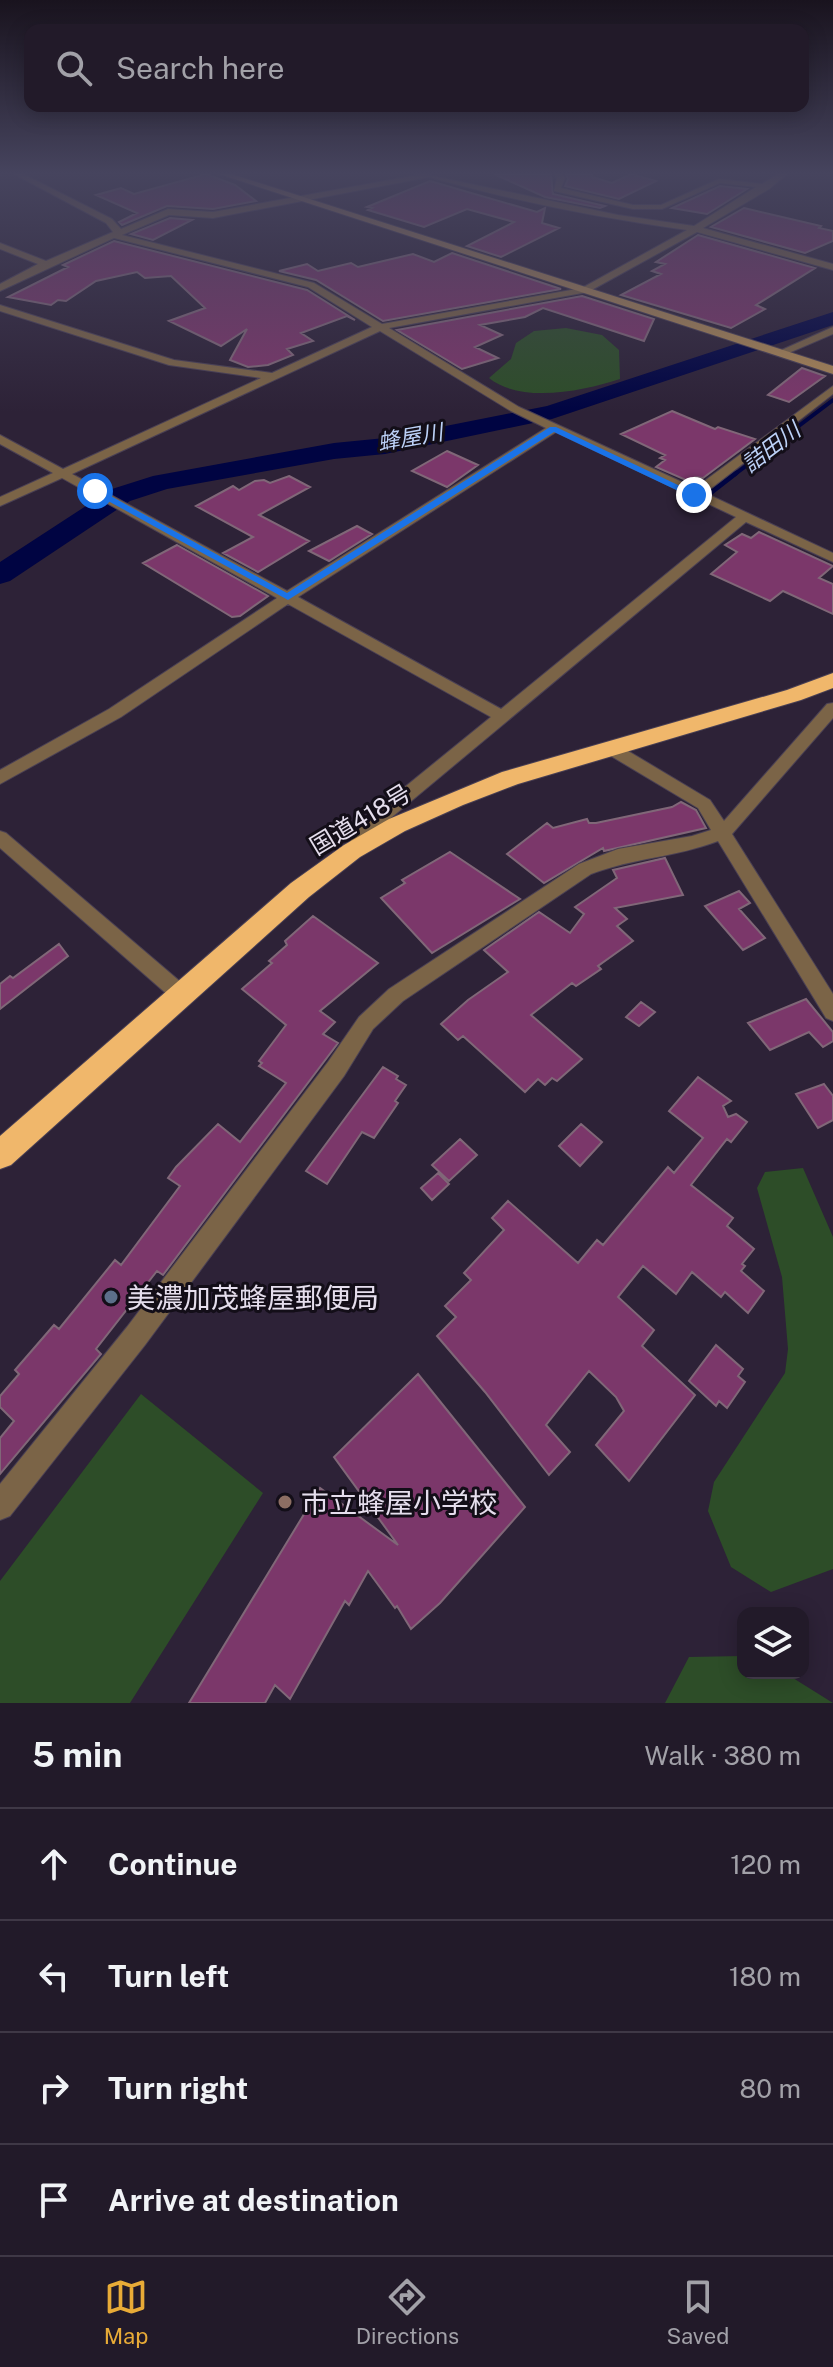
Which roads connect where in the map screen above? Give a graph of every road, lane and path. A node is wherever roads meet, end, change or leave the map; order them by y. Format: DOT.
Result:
graph roads {
  1 [pos="20,253"];
  2 [pos="73,253"];
  3 [pos="186,253"];
  4 [pos="471,253"];
  5 [pos="651,253"];
  6 [pos="784,253"];
  7 [pos="47,264"];
  8 [pos="833,267"];
  9 [pos="0,288"];
  10 [pos="585,290"];
  11 [pos="0,308"];
  12 [pos="380,327"];
  13 [pos="833,330"];
  14 [pos="776,351"];
  15 [pos="833,370"];
  16 [pos="276,376"];
  17 [pos="833,389"];
  18 [pos="549,426"];
  19 [pos="0,439"];
  20 [pos="60,473"];
  21 [pos="694,495"];
  22 [pos="0,502"];
  23 [pos="745,516"];
  24 [pos="833,558"];
  25 [pos="288,597"];
  26 [pos="833,680"];
  27 [pos="833,708"];
  28 [pos="504,717"];
  29 [pos="612,749"];
  30 [pos="0,778"];
  31 [pos="724,832"];
  32 [pos="0,838"];
  33 [pos="352,851"];
  34 [pos="183,996"];
  35 [pos="833,1012"];
  36 [pos="0,1155"];
  37 [pos="0,1506"];
  1 -- 7 [label="street"];
  2 -- 7 [label="street"];
  3 -- 12 [label="street"];
  4 -- 10 [label="street"];
  5 -- 10 [label="street"];
  6 -- 8 [label="street"];
  7 -- 9 [label="street"];
  10 -- 12 [label="street"];
  10 -- 14 [label="street"];
  11 -- 16 [label="street"];
  12 -- 16 [label="street"];
  12 -- 18 [label="street"];
  13 -- 14 [label="street"];
  14 -- 15 [label="street"];
  16 -- 20 [label="street"];
  17 -- 21 [label="street"];
  18 -- 21 [label="street"];
  18 -- 25 [label="street"];
  19 -- 20 [label="street"];
  20 -- 22 [label="street"];
  20 -- 25 [label="street"];
  21 -- 23 [label="street"];
  23 -- 24 [label="street"];
  23 -- 28 [label="street"];
  25 -- 28 [label="street"];
  25 -- 30 [label="street"];
  26 -- 29 [label="highway, 国道418号"];
  27 -- 31 [label="street"];
  28 -- 33 [label="street"];
  29 -- 31 [label="street"];
  29 -- 33 [label="highway, 国道418号"];
  31 -- 35 [label="street"];
  31 -- 37 [label="street"];
  32 -- 34 [label="street"];
  33 -- 34 [label="highway, 国道418号"];
  34 -- 36 [label="highway, 国道418号"];
}
